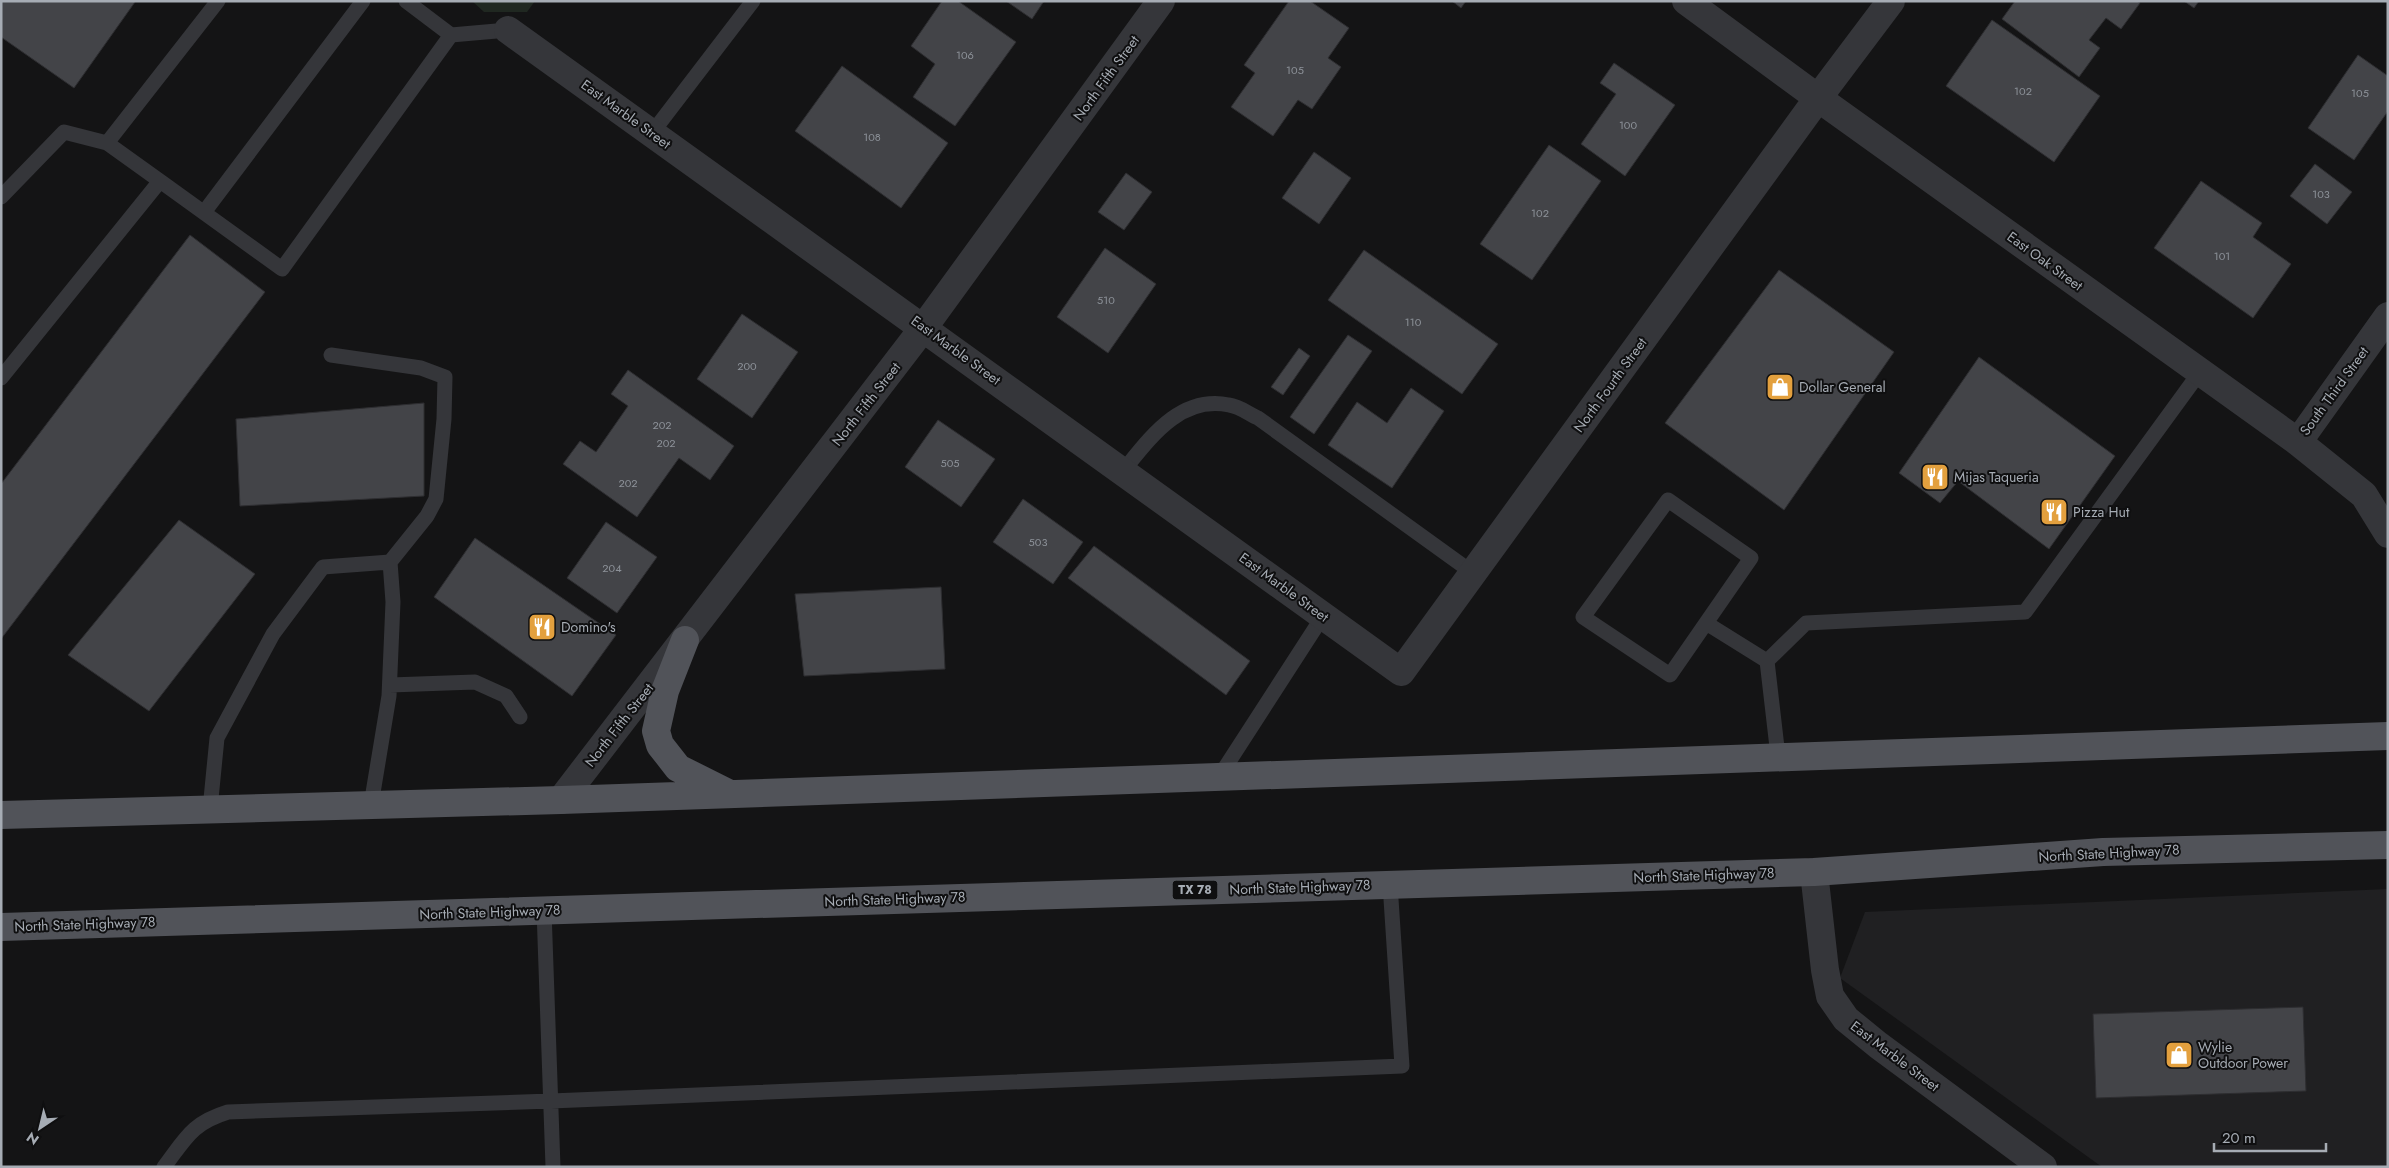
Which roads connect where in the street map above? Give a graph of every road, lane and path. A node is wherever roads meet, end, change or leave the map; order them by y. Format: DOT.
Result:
graph roads {
  1 [pos="218,1"];
  2 [pos="362,1"];
  3 [pos="406,1"];
  4 [pos="753,1"];
  5 [pos="1161,1"];
  6 [pos="1686,1"];
  7 [pos="1892,1"];
  8 [pos="508,30"];
  9 [pos="451,35"];
  10 [pos="1818,98"];
  11 [pos="652,133"];
  12 [pos="107,144"];
  13 [pos="160,181"];
  14 [pos="1,197"];
  15 [pos="205,212"];
  16 [pos="2388,316"];
  17 [pos="924,327"];
  18 [pos="331,354"];
  19 [pos="2200,372"];
  20 [pos="1,378"];
  21 [pos="2298,442"];
  22 [pos="1123,471"];
  23 [pos="2388,534"];
  24 [pos="390,562"];
  25 [pos="1473,573"];
  26 [pos="1323,616"];
  27 [pos="1706,622"];
  28 [pos="684,640"];
  29 [pos="1767,661"];
  30 [pos="1401,672"];
  31 [pos="390,685"];
  32 [pos="520,717"];
  33 [pos="2388,736"];
  34 [pos="1778,756"];
  35 [pos="1219,777"];
  36 [pos="730,794"];
  37 [pos="561,800"];
  38 [pos="371,805"];
  39 [pos="210,809"];
  40 [pos="1,815"];
  41 [pos="2388,845"];
  42 [pos="1814,872"];
  43 [pos="1390,884"];
  44 [pos="544,910"];
  45 [pos="1,927"];
  46 [pos="551,1101"];
  47 [pos="164,1167"];
  48 [pos="553,1167"];
  49 [pos="2043,1167"];
  1 -- 12 [label="lane"];
  2 -- 15 [label="lane"];
  3 -- 9 [label="lane"];
  4 -- 11 [label="lane"];
  5 -- 17 [label="street, North Fifth Street"];
  6 -- 10 [label="street, East Oak Street"];
  7 -- 10 [label="street, North Fourth Street"];
  8 -- 9 [label="lane"];
  8 -- 11 [label="street, East Marble Street"];
  9 -- 15 [label="lane"];
  10 -- 19 [label="street, East Oak Street"];
  10 -- 25 [label="street, North Fourth Street"];
  11 -- 17 [label="street, East Marble Street"];
  12 -- 13 [label="lane"];
  12 -- 14 [label="lane"];
  13 -- 15 [label="lane"];
  13 -- 20 [label="lane"];
  16 -- 21 [label="street, South Third Street"];
  17 -- 22 [label="street, East Marble Street"];
  17 -- 28 [label="street, North Fifth Street"];
  18 -- 24 [label="lane"];
  19 -- 21 [label="street, East Oak Street"];
  19 -- 29 [label="lane"];
  21 -- 23 [label="street, East Oak Street"];
  22 -- 25 [label="lane"];
  22 -- 26 [label="street, East Marble Street"];
  24 -- 31 [label="lane"];
  24 -- 39 [label="lane"];
  25 -- 30 [label="street, North Fourth Street"];
  26 -- 30 [label="street, East Marble Street"];
  26 -- 35 [label="lane"];
  27 -- 27 [label="lane"];
  27 -- 29 [label="lane"];
  28 -- 36 [label="main road"];
  28 -- 37 [label="street, North Fifth Street"];
  29 -- 34 [label="lane"];
  31 -- 32 [label="lane"];
  31 -- 38 [label="lane"];
  33 -- 34 [label="main road"];
  34 -- 35 [label="main road"];
  35 -- 36 [label="main road"];
  36 -- 37 [label="main road"];
  37 -- 38 [label="main road"];
  38 -- 39 [label="main road"];
  39 -- 40 [label="main road"];
  41 -- 42 [label="main road, North State Highway 78 / TX 78"];
  42 -- 43 [label="main road, North State Highway 78 / TX 78"];
  42 -- 49 [label="street, East Marble Street"];
  43 -- 44 [label="main road, North State Highway 78 / TX 78"];
  43 -- 46 [label="lane"];
  44 -- 45 [label="main road, North State Highway 78 / TX 78"];
  44 -- 46 [label="lane"];
  46 -- 47 [label="lane"];
  46 -- 48 [label="lane"];
}
